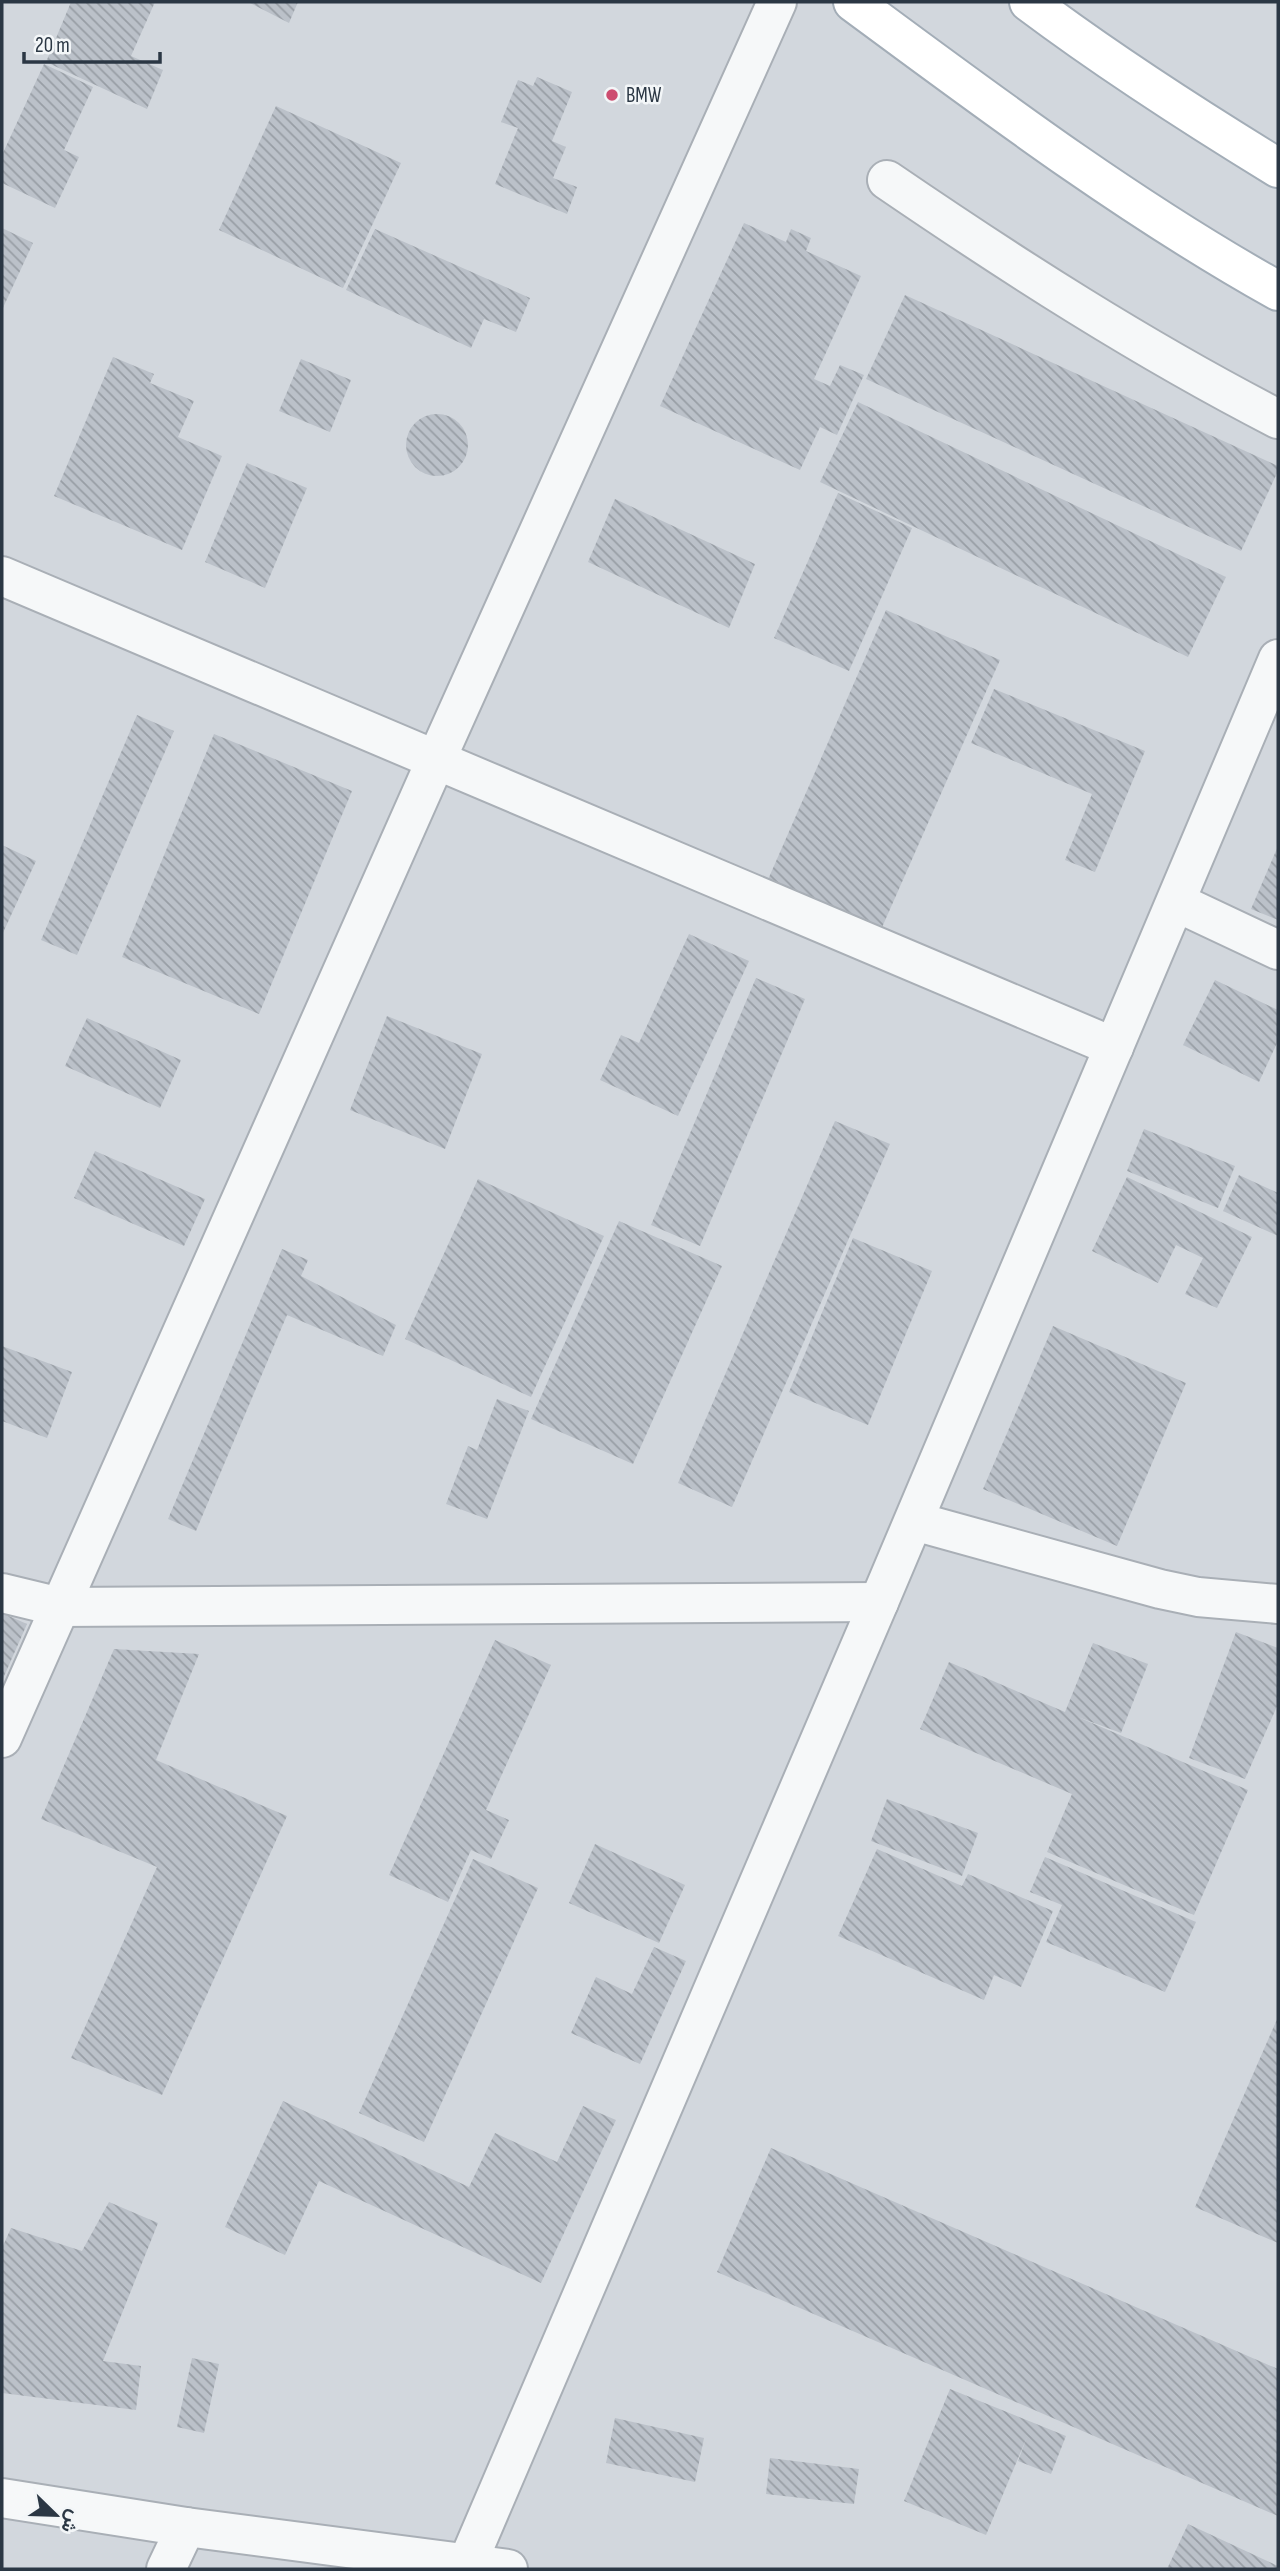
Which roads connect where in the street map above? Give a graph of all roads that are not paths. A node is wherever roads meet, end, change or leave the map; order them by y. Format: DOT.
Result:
graph roads {
  1 [pos="777,2"];
  2 [pos="853,2"];
  3 [pos="1029,2"];
  4 [pos="1278,168"];
  5 [pos="887,180"];
  6 [pos="1278,291"];
  7 [pos="1278,419"];
  8 [pos="2,576"];
  9 [pos="1278,659"];
  10 [pos="436,760"];
  11 [pos="1176,902"];
  12 [pos="1278,950"];
  13 [pos="1114,1047"];
  14 [pos="914,1521"];
  15 [pos="2,1593"];
  16 [pos="879,1602"];
  17 [pos="1278,1604"];
  18 [pos="60,1606"];
  19 [pos="2,1738"];
  20 [pos="2,2498"];
  21 [pos="186,2527"];
  22 [pos="467,2564"];
  23 [pos="166,2569"];
  24 [pos="508,2569"];
  1 -- 10 [label="street"];
  2 -- 6 [label="main road"];
  3 -- 4 [label="main road"];
  5 -- 7 [label="street"];
  8 -- 10 [label="street"];
  9 -- 11 [label="street"];
  10 -- 13 [label="street"];
  10 -- 18 [label="street"];
  11 -- 12 [label="street"];
  11 -- 13 [label="street"];
  13 -- 14 [label="street"];
  14 -- 16 [label="street"];
  14 -- 17 [label="street"];
  15 -- 18 [label="street"];
  16 -- 18 [label="street"];
  16 -- 22 [label="street"];
  18 -- 19 [label="street"];
  20 -- 21 [label="street"];
  21 -- 22 [label="street"];
  21 -- 23 [label="street"];
  22 -- 24 [label="street"];
}
